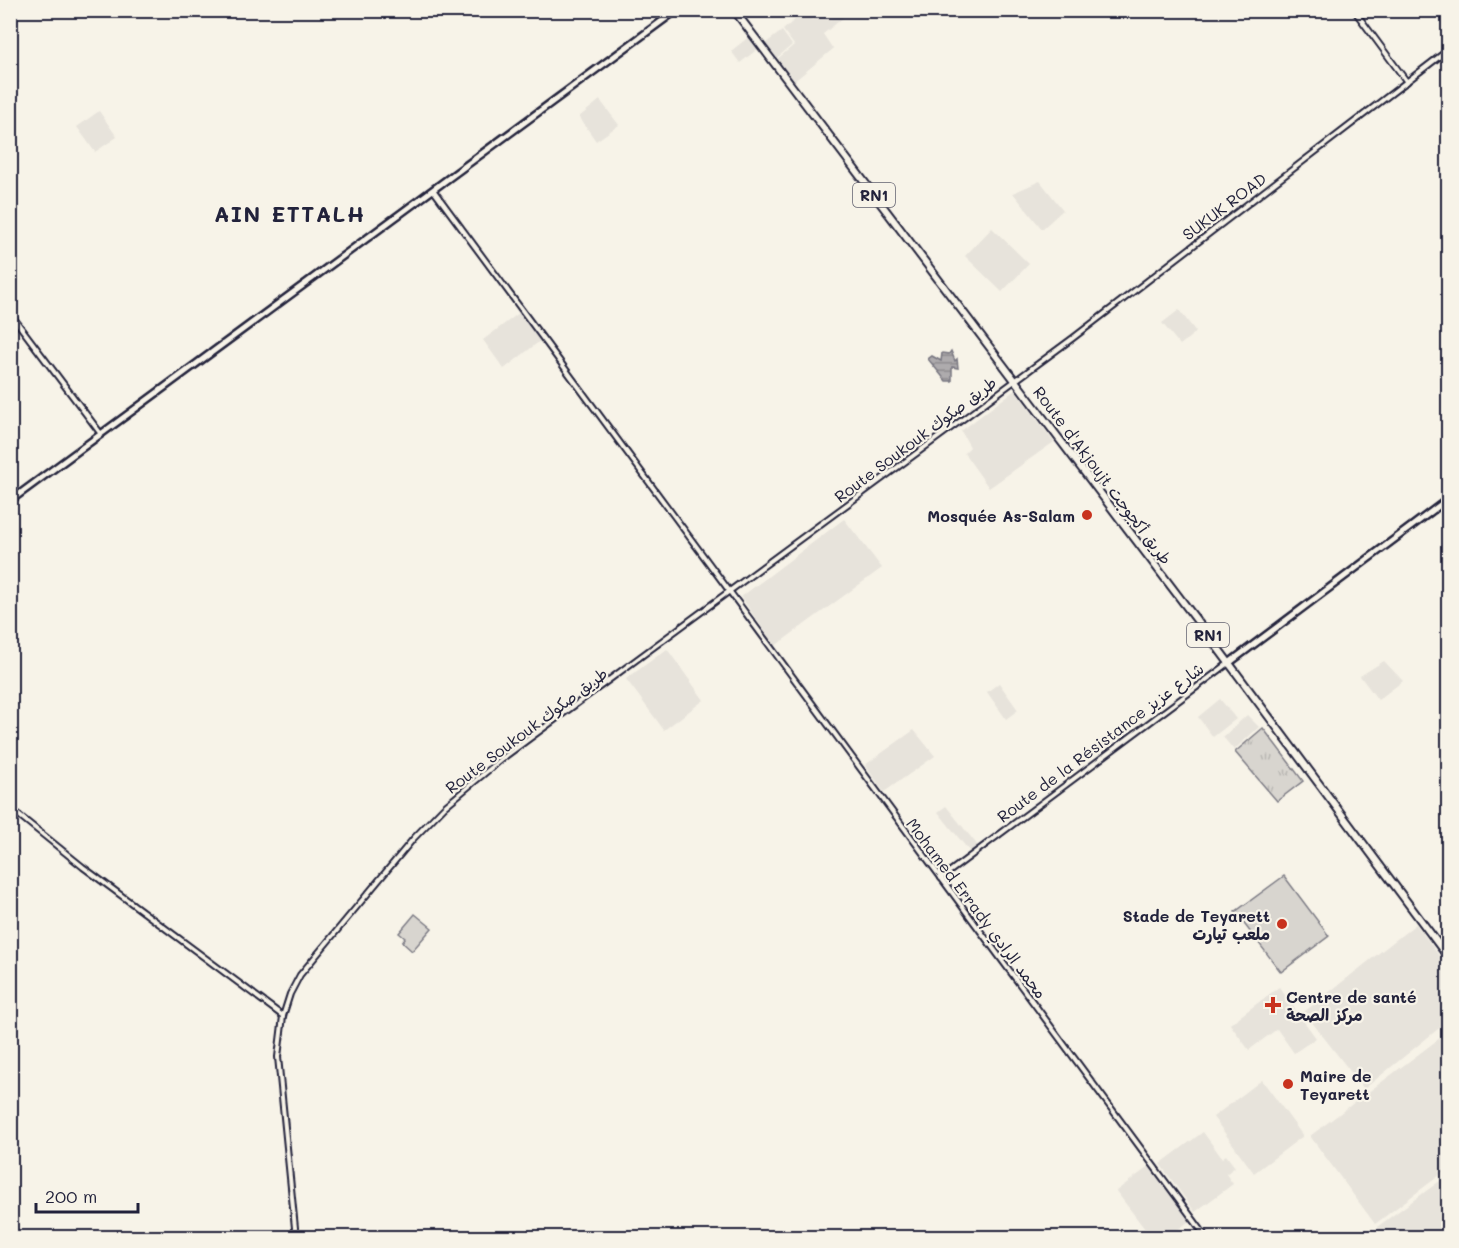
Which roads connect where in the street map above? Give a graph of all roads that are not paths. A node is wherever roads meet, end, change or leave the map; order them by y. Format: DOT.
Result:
graph roads {
  1 [pos="677,10"];
  2 [pos="734,10"];
  3 [pos="1354,10"];
  4 [pos="1449,50"];
  5 [pos="1407,82"];
  6 [pos="434,191"];
  7 [pos="10,313"];
  8 [pos="1015,380"];
  9 [pos="100,434"];
  10 [pos="1449,499"];
  11 [pos="10,501"];
  12 [pos="730,592"];
  13 [pos="1228,663"];
  14 [pos="10,808"];
  15 [pos="941,878"];
  16 [pos="1449,957"];
  17 [pos="283,1016"];
  18 [pos="296,1238"];
  19 [pos="1207,1238"];
  1 -- 6 [label="main road"];
  2 -- 8 [label="highway, Route d'Akjoujt طريق أكجوجت / RN1"];
  3 -- 5 [label="street"];
  4 -- 5 [label="street, SUKUK ROAD"];
  5 -- 8 [label="street, SUKUK ROAD"];
  6 -- 9 [label="main road"];
  6 -- 12 [label="street, Mohamed Errady محمد الرادي"];
  7 -- 9 [label="street"];
  8 -- 12 [label="street, Route Soukouk طريق صكوك"];
  8 -- 13 [label="highway, Route d'Akjoujt طريق أكجوجت / RN1"];
  9 -- 11 [label="main road"];
  10 -- 13 [label="main road, Route de la Résistance شارع عزيز"];
  12 -- 15 [label="street, Mohamed Errady محمد الرادي"];
  12 -- 17 [label="street, Route Soukouk طريق صكوك"];
  13 -- 15 [label="street, Route de la Résistance شارع عزيز"];
  13 -- 16 [label="highway, Route d'Akjoujt طريق أكجوجت / RN1"];
  14 -- 17 [label="street"];
  15 -- 19 [label="street, Mohamed Errady محمد الرادي"];
  17 -- 18 [label="street, Route Soukouk طريق صكوك"];
}
